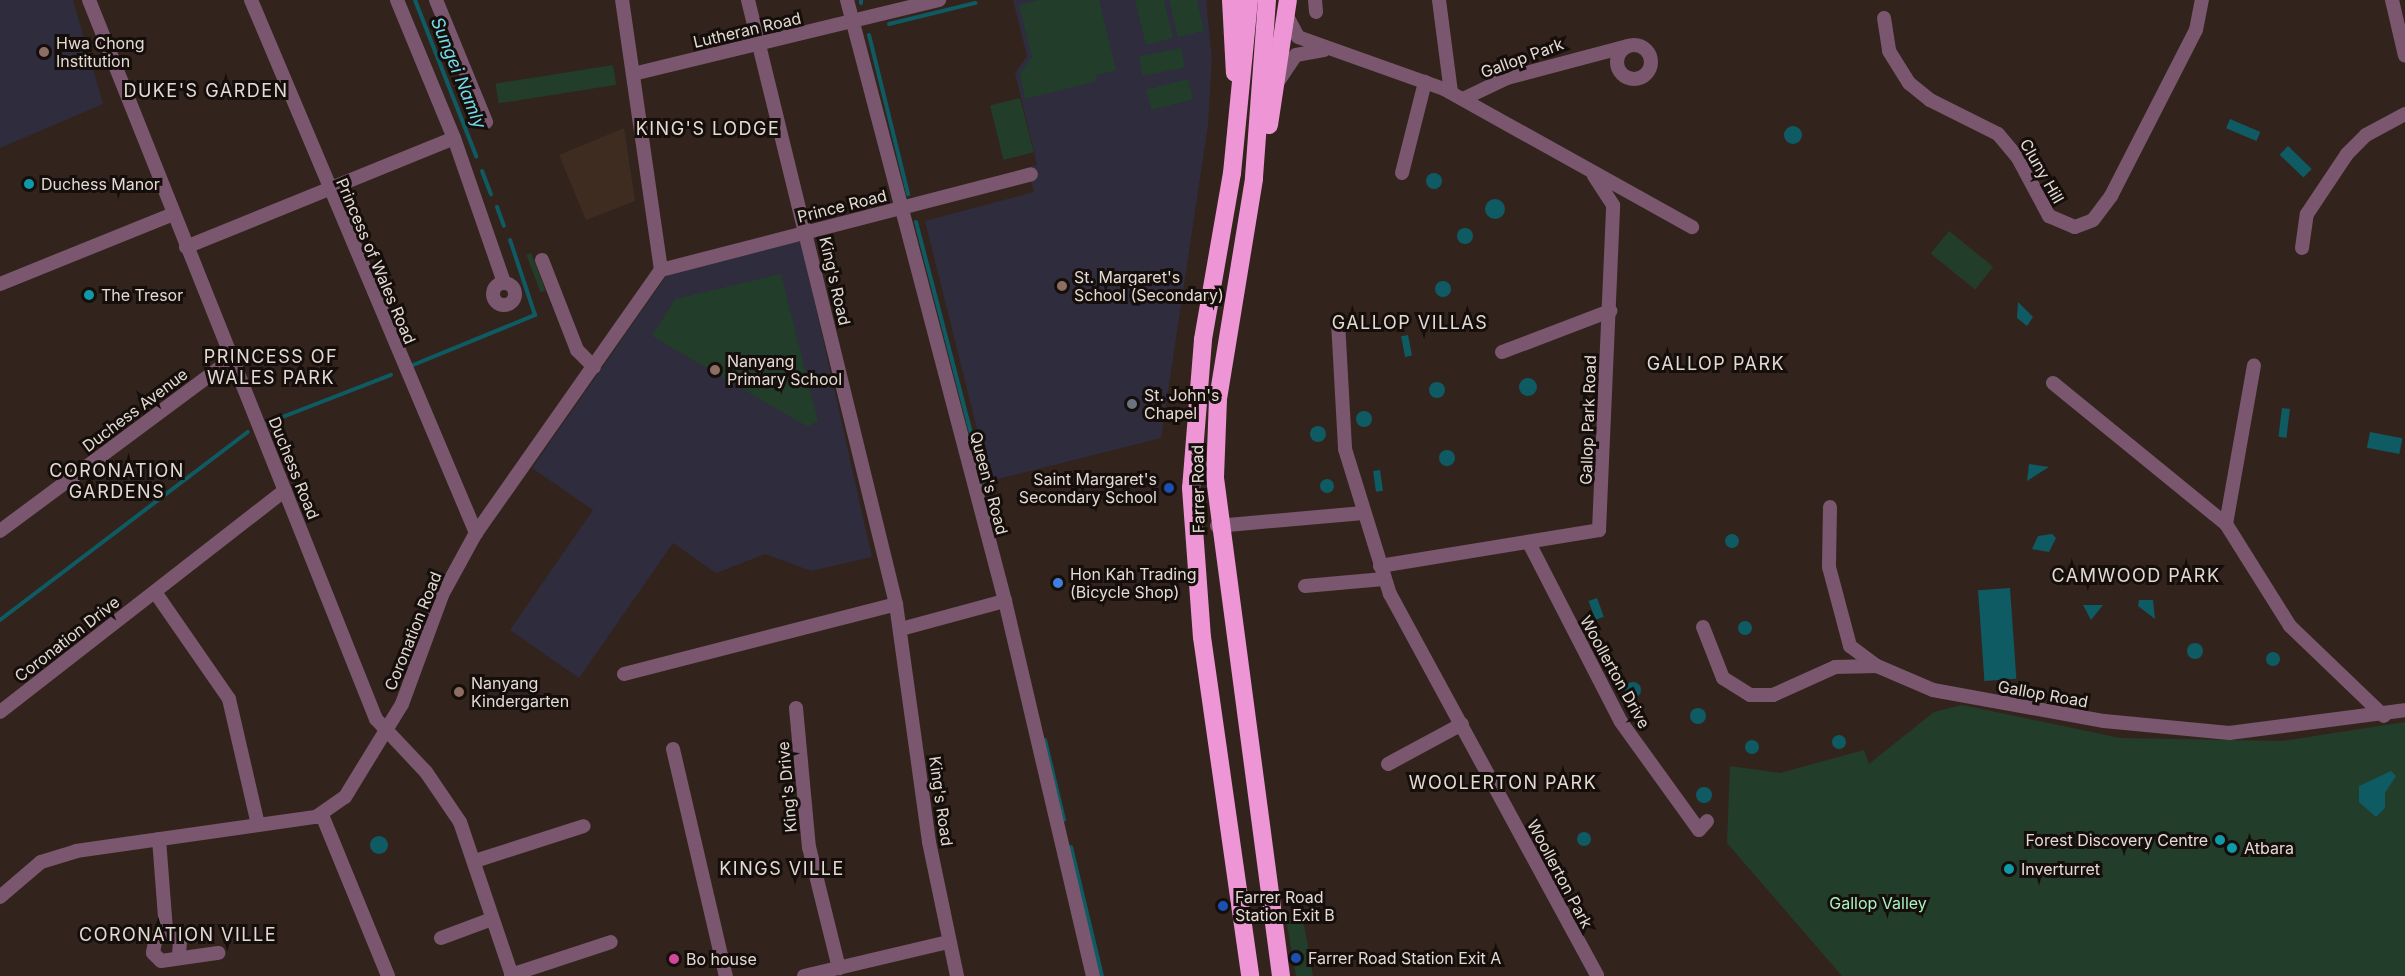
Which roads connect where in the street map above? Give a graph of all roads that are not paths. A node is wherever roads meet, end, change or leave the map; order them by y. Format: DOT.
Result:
graph roads {
  1 [pos="89,0"];
  2 [pos="251,0"];
  3 [pos="397,0"];
  4 [pos="436,0"];
  5 [pos="622,0"];
  6 [pos="748,0"];
  7 [pos="847,0"];
  8 [pos="939,0"];
  9 [pos="1232,0"];
  10 [pos="1250,0"];
  11 [pos="1267,0"];
  12 [pos="1438,0"];
  13 [pos="2202,0"];
  14 [pos="2392,0"];
  15 [pos="1288,9"];
  16 [pos="1884,18"];
  17 [pos="852,23"];
  18 [pos="758,44"];
  19 [pos="1628,46"];
  20 [pos="1326,50"];
  21 [pos="1593,52"];
  22 [pos="2405,56"];
  23 [pos="1617,68"];
  24 [pos="633,74"];
  25 [pos="1425,82"];
  26 [pos="1277,86"];
  27 [pos="1457,96"];
  28 [pos="2405,114"];
  29 [pos="1238,119"];
  30 [pos="486,122"];
  31 [pos="454,138"];
  32 [pos="1402,173"];
  33 [pos="1031,174"];
  34 [pos="1594,176"];
  35 [pos="1254,179"];
  36 [pos="328,192"];
  37 [pos="897,209"];
  38 [pos="173,213"];
  39 [pos="1692,227"];
  40 [pos="807,231"];
  41 [pos="186,247"];
  42 [pos="2302,248"];
  43 [pos="542,260"];
  44 [pos="661,270"];
  45 [pos="504,282"];
  46 [pos="0,284"];
  47 [pos="1610,310"];
  48 [pos="1338,322"];
  49 [pos="1503,352"];
  50 [pos="232,359"];
  51 [pos="2254,365"];
  52 [pos="594,367"];
  53 [pos="2053,383"];
  54 [pos="285,490"];
  55 [pos="1830,507"];
  56 [pos="1363,513"];
  57 [pos="2226,524"];
  58 [pos="1217,526"];
  59 [pos="0,531"];
  60 [pos="476,533"];
  61 [pos="1529,543"];
  62 [pos="1382,572"];
  63 [pos="1305,586"];
  64 [pos="155,592"];
  65 [pos="1005,601"];
  66 [pos="896,604"];
  67 [pos="1703,627"];
  68 [pos="901,629"];
  69 [pos="1877,666"];
  70 [pos="624,674"];
  71 [pos="796,708"];
  72 [pos="2405,710"];
  73 [pos="0,712"];
  74 [pos="2384,716"];
  75 [pos="1462,724"];
  76 [pos="386,732"];
  77 [pos="673,749"];
  78 [pos="1388,764"];
  79 [pos="322,815"];
  80 [pos="1707,821"];
  81 [pos="258,825"];
  82 [pos="584,826"];
  83 [pos="159,839"];
  84 [pos="475,861"];
  85 [pos="0,897"];
  86 [pos="492,919"];
  87 [pos="165,931"];
  88 [pos="441,938"];
  89 [pos="611,942"];
  90 [pos="948,942"];
  91 [pos="218,953"];
  92 [pos="179,956"];
  93 [pos="839,968"];
  94 [pos="868,969"];
  95 [pos="512,975"];
  96 [pos="388,976"];
  97 [pos="726,976"];
  98 [pos="804,976"];
  99 [pos="957,976"];
  100 [pos="1093,976"];
  101 [pos="1250,976"];
  102 [pos="1281,976"];
  103 [pos="1597,976"];
  1 -- 38 [label="street, Duchess Road"];
  2 -- 36 [label="street, Princess of Wales Road"];
  3 -- 31 [label="street"];
  4 -- 30 [label="street"];
  5 -- 24 [label="street"];
  6 -- 18 [label="street, King's Road"];
  7 -- 17 [label="street, Queen's Road"];
  8 -- 17 [label="street, Lutheran Road"];
  9 -- 29 [label="highway"];
  10 -- 29 [label="highway, Farrer Road"];
  11 -- 35 [label="highway, Farrer Road"];
  12 -- 27 [label="street"];
  13 -- 16 [label="street, Cluny Hill"];
  14 -- 22 [label="street"];
  15 -- 20 [label="street, Gallop Park Road"];
  15 -- 26 [label="highway"];
  17 -- 18 [label="street, Lutheran Road"];
  17 -- 37 [label="street, Queen's Road"];
  18 -- 24 [label="street, Lutheran Road"];
  18 -- 40 [label="street, King's Road"];
  19 -- 21 [label="street, Gallop Park"];
  19 -- 23 [label="street"];
  19 -- 23 [label="street"];
  20 -- 25 [label="street, Gallop Park Road"];
  20 -- 26 [label="street, Gallop Park Road"];
  21 -- 23 [label="street"];
  21 -- 27 [label="street, Gallop Park"];
  24 -- 44 [label="street"];
  25 -- 27 [label="street, Gallop Park Road"];
  25 -- 32 [label="street"];
  26 -- 35 [label="highway"];
  27 -- 34 [label="street, Gallop Park Road"];
  28 -- 42 [label="street"];
  29 -- 101 [label="highway, Farrer Road"];
  31 -- 36 [label="street"];
  31 -- 45 [label="street"];
  33 -- 37 [label="street, Prince Road"];
  34 -- 39 [label="street, Gallop Park Road"];
  34 -- 47 [label="street, Gallop Park Road"];
  35 -- 58 [label="highway, Farrer Road"];
  36 -- 41 [label="street"];
  36 -- 60 [label="street, Princess of Wales Road"];
  37 -- 40 [label="street, Prince Road"];
  37 -- 65 [label="street, Queen's Road"];
  38 -- 41 [label="street, Duchess Road"];
  38 -- 46 [label="street"];
  40 -- 44 [label="street, Prince Road"];
  40 -- 66 [label="street, King's Road"];
  41 -- 50 [label="street, Duchess Road"];
  43 -- 52 [label="street"];
  44 -- 52 [label="street, Coronation Road"];
  47 -- 49 [label="street"];
  47 -- 61 [label="street, Gallop Park Road"];
  48 -- 56 [label="street, Woollerton Park"];
  50 -- 54 [label="street, Duchess Road"];
  50 -- 59 [label="street, Duchess Avenue"];
  51 -- 57 [label="street"];
  52 -- 60 [label="street, Coronation Road"];
  53 -- 57 [label="street"];
  54 -- 64 [label="street, Coronation Drive"];
  54 -- 76 [label="street, Duchess Road"];
  55 -- 69 [label="street, Gallop Road"];
  56 -- 58 [label="street"];
  56 -- 62 [label="street, Woollerton Park"];
  57 -- 74 [label="street"];
  58 -- 102 [label="highway, Farrer Road"];
  60 -- 76 [label="street, Coronation Road"];
  61 -- 62 [label="street"];
  61 -- 80 [label="street, Woollerton Drive"];
  62 -- 63 [label="street"];
  62 -- 75 [label="street, Woollerton Park"];
  64 -- 73 [label="street, Coronation Drive"];
  64 -- 81 [label="street"];
  65 -- 68 [label="street"];
  65 -- 100 [label="street, Queen's Road"];
  66 -- 68 [label="street, King's Road"];
  66 -- 70 [label="street"];
  67 -- 69 [label="street"];
  68 -- 90 [label="street, King's Road"];
  69 -- 74 [label="street, Gallop Road"];
  71 -- 93 [label="street, King's Drive"];
  72 -- 74 [label="street, Gallop Road"];
  75 -- 78 [label="street"];
  75 -- 103 [label="street, Woollerton Park"];
  76 -- 79 [label="street, Coronation Road"];
  76 -- 84 [label="street, Duchess Road"];
  77 -- 97 [label="street"];
  79 -- 81 [label="street, Coronation Road"];
  79 -- 96 [label="street"];
  81 -- 83 [label="street, Coronation Road"];
  82 -- 84 [label="street"];
  83 -- 85 [label="street, Coronation Road"];
  83 -- 87 [label="street"];
  84 -- 86 [label="street, Duchess Road"];
  86 -- 88 [label="street"];
  86 -- 95 [label="street, Duchess Road"];
  87 -- 92 [label="street"];
  87 -- 92 [label="street"];
  89 -- 95 [label="street"];
  90 -- 94 [label="street"];
  90 -- 99 [label="street, King's Road"];
  91 -- 92 [label="street"];
  93 -- 94 [label="street"];
  93 -- 98 [label="street"];
}
